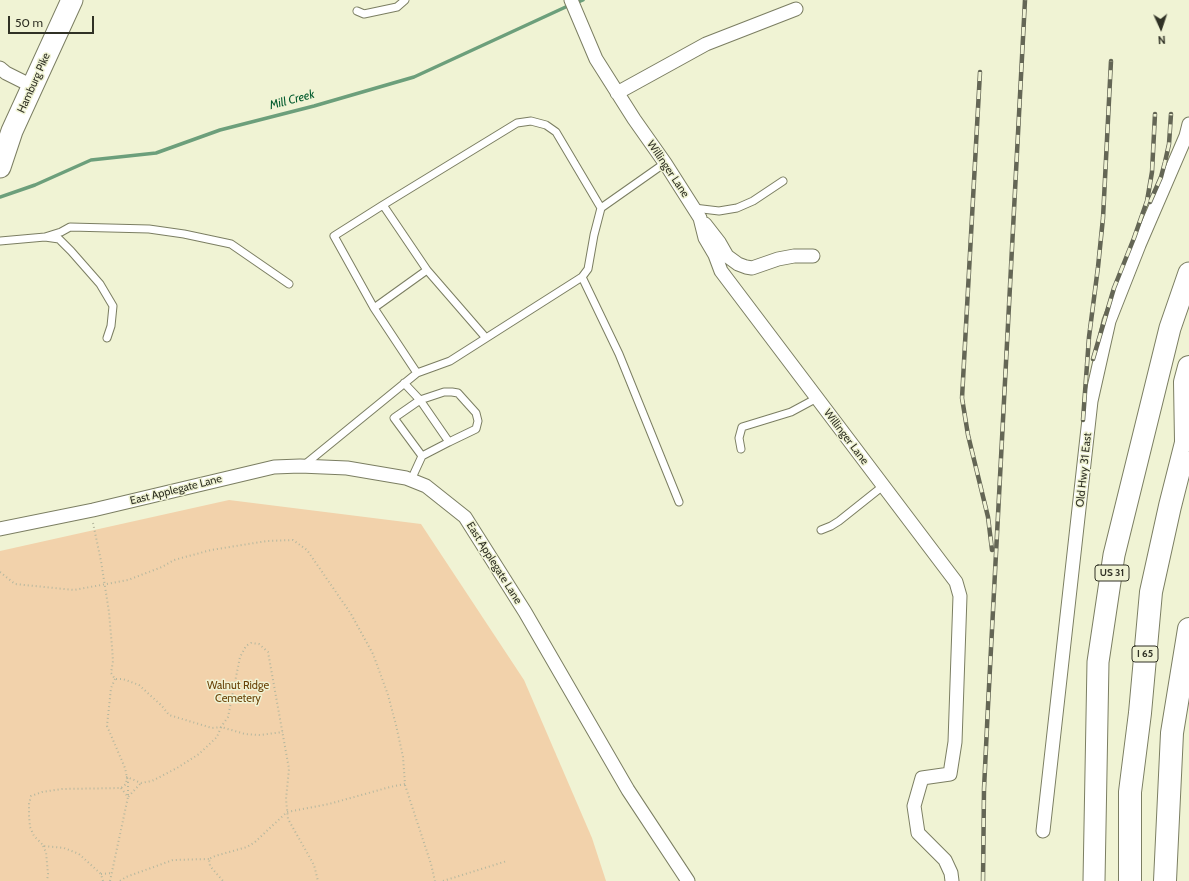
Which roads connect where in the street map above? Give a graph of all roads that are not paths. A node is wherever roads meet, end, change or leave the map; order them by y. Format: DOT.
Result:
graph roads {
  1 [pos="72,0"];
  2 [pos="405,0"];
  3 [pos="571,0"];
  4 [pos="796,9"];
  5 [pos="357,11"];
  6 [pos="0,68"];
  7 [pos="32,86"];
  8 [pos="617,93"];
  9 [pos="1189,124"];
  10 [pos="6,136"];
  11 [pos="665,163"];
  12 [pos="0,167"];
  13 [pos="783,181"];
  14 [pos="383,205"];
  15 [pos="601,208"];
  16 [pos="697,213"];
  17 [pos="45,237"];
  18 [pos="0,241"];
  19 [pos="813,256"];
  20 [pos="427,270"];
  21 [pos="1189,273"];
  22 [pos="582,277"];
  23 [pos="288,284"];
  24 [pos="374,308"];
  25 [pos="107,338"];
  26 [pos="486,338"];
  27 [pos="1189,367"];
  28 [pos="417,373"];
  29 [pos="404,383"];
  30 [pos="817,398"];
  31 [pos="420,400"];
  32 [pos="1188,436"];
  33 [pos="449,442"];
  34 [pos="741,449"];
  35 [pos="422,456"];
  36 [pos="303,466"];
  37 [pos="411,480"];
  38 [pos="883,486"];
  39 [pos="678,502"];
  40 [pos="0,529"];
  41 [pos="821,530"];
  42 [pos="1189,629"];
  43 [pos="1043,831"];
  44 [pos="688,881"];
  45 [pos="952,881"];
  46 [pos="1094,881"];
  47 [pos="1130,881"];
  48 [pos="1165,881"];
  1 -- 7 [label="main road, Hamburg Pike"];
  2 -- 5 [label="lane"];
  3 -- 8 [label="street, Willinger Lane"];
  4 -- 8 [label="street"];
  6 -- 7 [label="street"];
  7 -- 10 [label="main road, Hamburg Pike"];
  8 -- 11 [label="street, Willinger Lane"];
  9 -- 43 [label="street, Old Hwy 31 East"];
  10 -- 12 [label="main road, Hamburg Pike"];
  11 -- 15 [label="lane"];
  11 -- 16 [label="street, Willinger Lane"];
  13 -- 16 [label="lane"];
  14 -- 15 [label="lane"];
  14 -- 20 [label="lane"];
  14 -- 24 [label="lane"];
  15 -- 22 [label="lane"];
  16 -- 19 [label="street"];
  16 -- 30 [label="street, Willinger Lane"];
  17 -- 18 [label="lane"];
  17 -- 23 [label="lane"];
  17 -- 25 [label="lane"];
  20 -- 24 [label="lane"];
  20 -- 26 [label="lane"];
  21 -- 46 [label="main road, US 31"];
  22 -- 26 [label="lane"];
  22 -- 39 [label="lane"];
  24 -- 28 [label="lane"];
  26 -- 28 [label="lane"];
  27 -- 32 [label="highway"];
  28 -- 29 [label="lane"];
  29 -- 31 [label="lane"];
  29 -- 36 [label="lane"];
  30 -- 34 [label="lane"];
  30 -- 38 [label="street, Willinger Lane"];
  31 -- 33 [label="lane"];
  31 -- 33 [label="lane"];
  31 -- 35 [label="lane"];
  32 -- 47 [label="highway, I 65"];
  33 -- 35 [label="lane"];
  35 -- 37 [label="lane"];
  36 -- 37 [label="street, East Applegate Lane"];
  36 -- 40 [label="street, East Applegate Lane"];
  37 -- 44 [label="street, East Applegate Lane"];
  38 -- 41 [label="lane"];
  38 -- 45 [label="street, Willinger Lane"];
  42 -- 48 [label="highway"];
}
